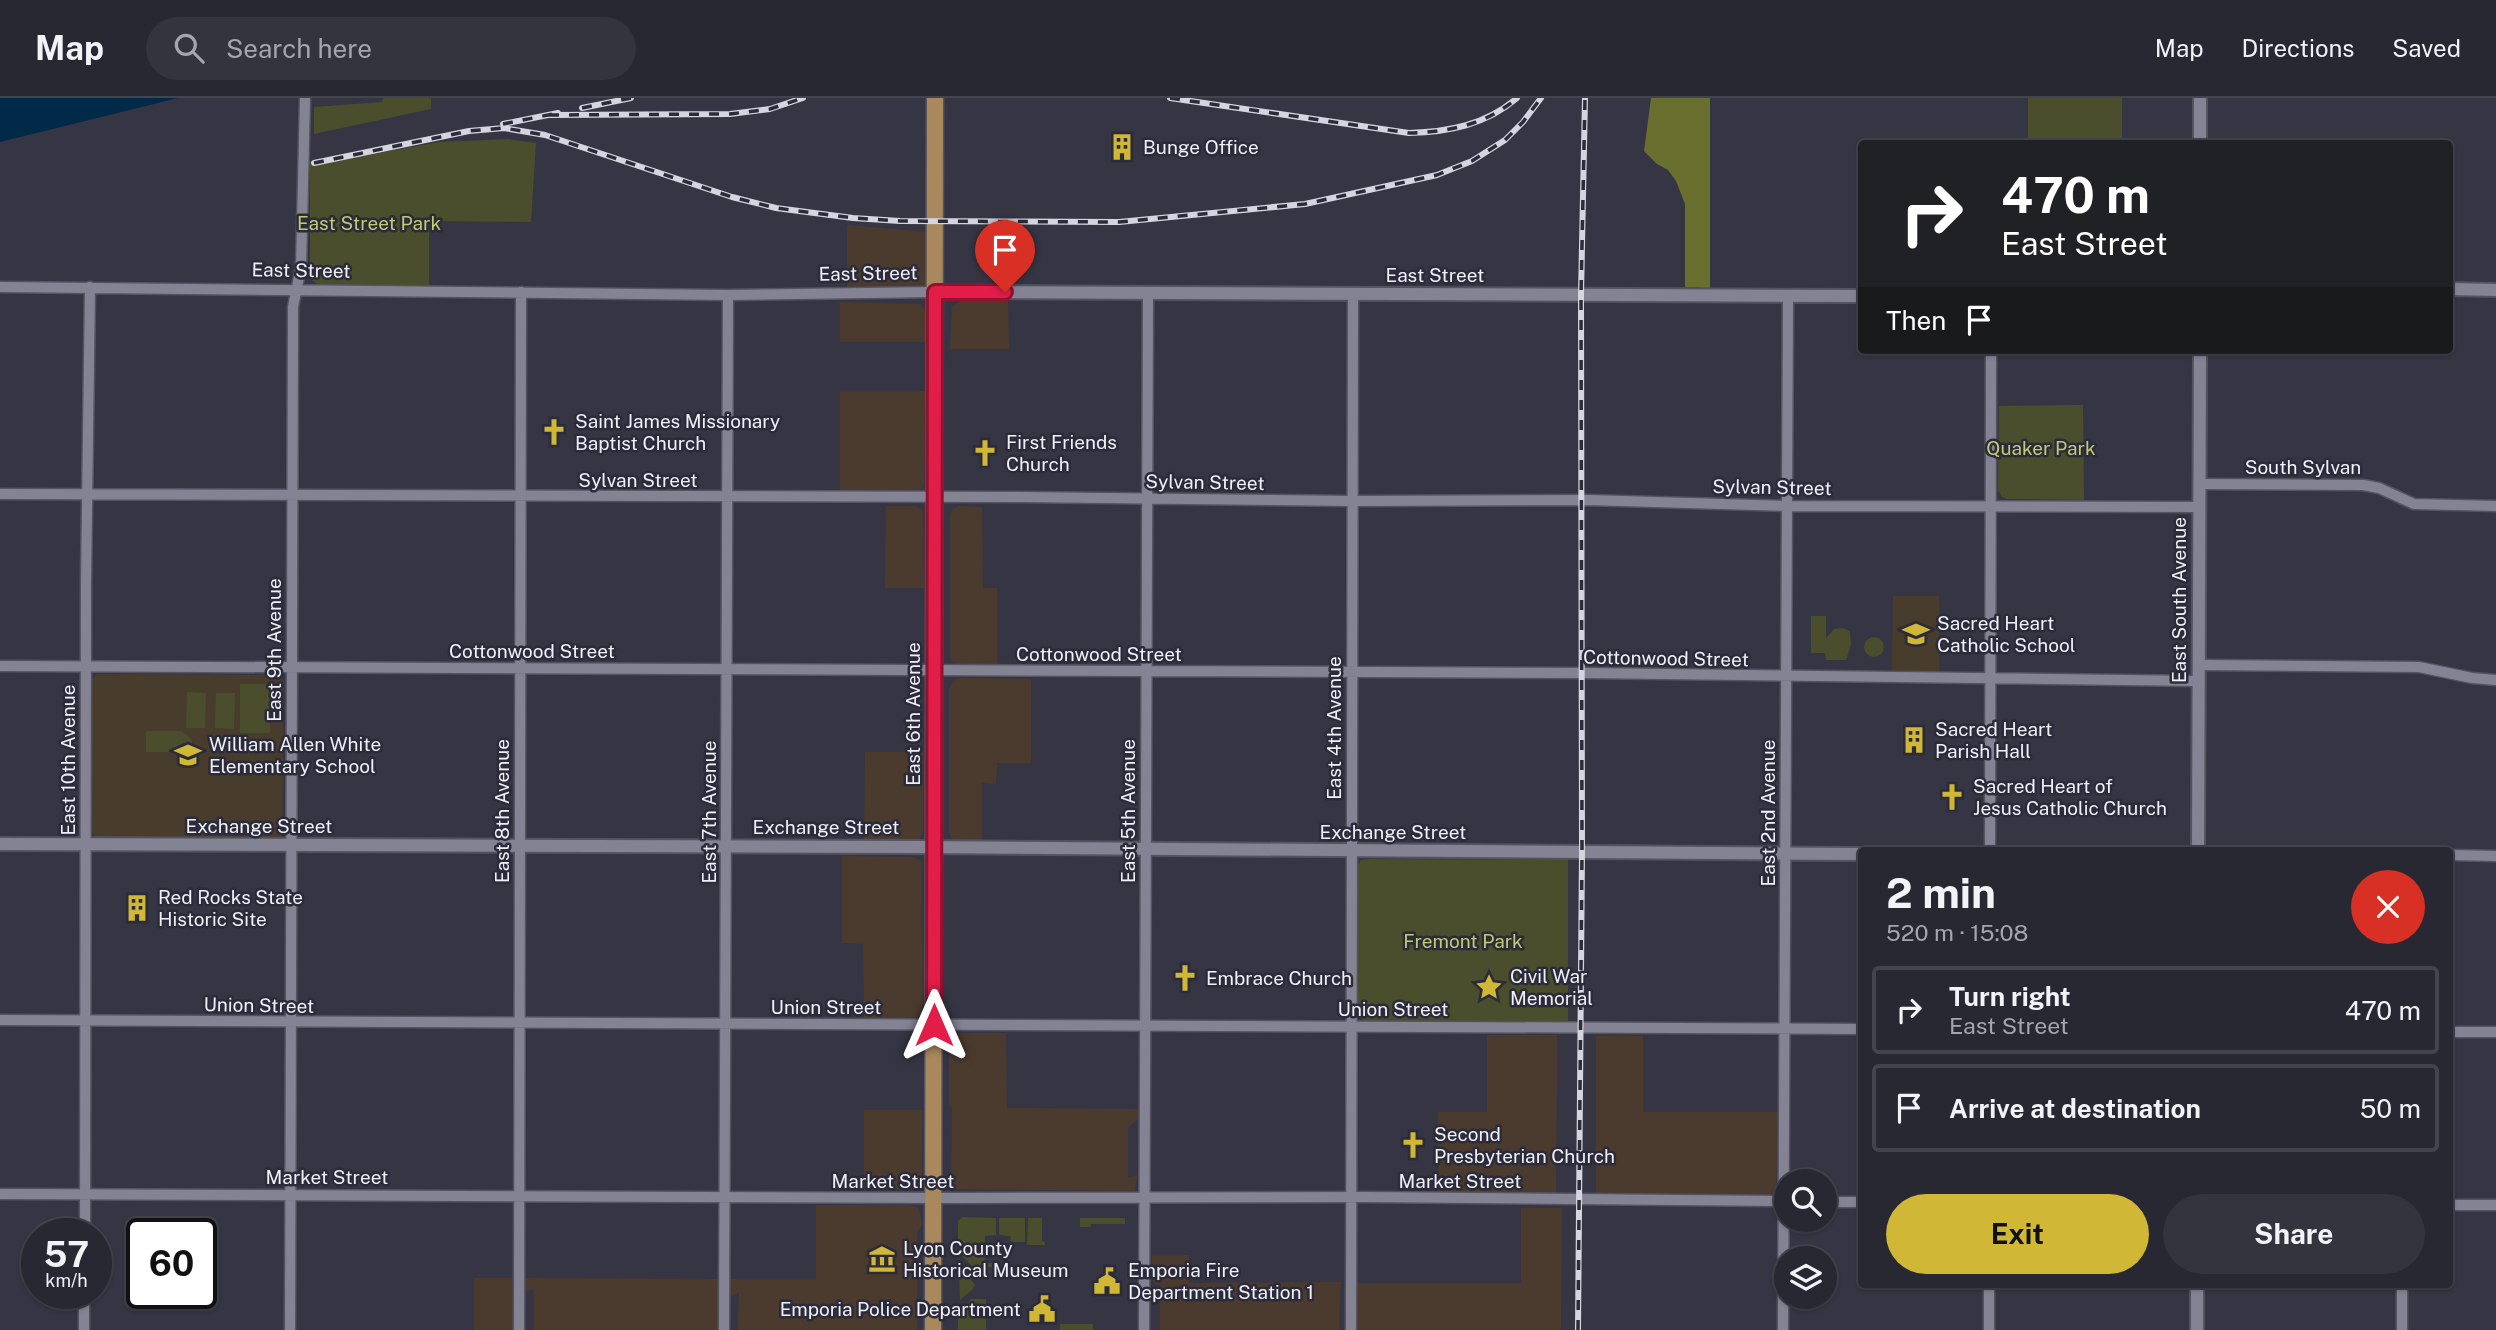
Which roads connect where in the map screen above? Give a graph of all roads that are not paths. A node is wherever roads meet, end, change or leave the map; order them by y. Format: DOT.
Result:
graph roads {
  1 [pos="305,98"];
  2 [pos="935,98"];
  3 [pos="2200,98"];
  4 [pos="2200,140"];
  5 [pos="0,287"];
  6 [pos="90,288"];
  7 [pos="2453,289"];
  8 [pos="297,290"];
  9 [pos="2496,290"];
  10 [pos="522,292"];
  11 [pos="935,292"];
  12 [pos="1148,293"];
  13 [pos="728,295"];
  14 [pos="1353,295"];
  15 [pos="1788,296"];
  16 [pos="1858,296"];
  17 [pos="1991,354"];
  18 [pos="2200,354"];
  19 [pos="2199,484"];
  20 [pos="0,494"];
  21 [pos="87,495"];
  22 [pos="292,495"];
  23 [pos="934,496"];
  24 [pos="521,497"];
  25 [pos="727,498"];
  26 [pos="1147,499"];
  27 [pos="1352,501"];
  28 [pos="1787,506"];
  29 [pos="1990,506"];
  30 [pos="2496,506"];
  31 [pos="2199,507"];
  32 [pos="2199,665"];
  33 [pos="0,666"];
  34 [pos="86,666"];
  35 [pos="292,667"];
  36 [pos="521,669"];
  37 [pos="726,669"];
  38 [pos="934,670"];
  39 [pos="1146,671"];
  40 [pos="1351,672"];
  41 [pos="1787,677"];
  42 [pos="1990,679"];
  43 [pos="2496,680"];
  44 [pos="2198,681"];
  45 [pos="0,844"];
  46 [pos="85,844"];
  47 [pos="291,846"];
  48 [pos="520,846"];
  49 [pos="727,846"];
  50 [pos="934,847"];
  51 [pos="1990,847"];
  52 [pos="2198,847"];
  53 [pos="1145,850"];
  54 [pos="1351,851"];
  55 [pos="1786,854"];
  56 [pos="1858,855"];
  57 [pos="2453,855"];
  58 [pos="2496,856"];
  59 [pos="0,1020"];
  60 [pos="84,1021"];
  61 [pos="290,1023"];
  62 [pos="520,1023"];
  63 [pos="726,1025"];
  64 [pos="934,1025"];
  65 [pos="1145,1026"];
  66 [pos="1352,1026"];
  67 [pos="1785,1028"];
  68 [pos="1858,1029"];
  69 [pos="2453,1032"];
  70 [pos="2496,1032"];
  71 [pos="1785,1169"];
  72 [pos="0,1194"];
  73 [pos="85,1194"];
  74 [pos="290,1194"];
  75 [pos="519,1196"];
  76 [pos="725,1198"];
  77 [pos="934,1198"];
  78 [pos="1351,1198"];
  79 [pos="1145,1199"];
  80 [pos="1774,1202"];
  81 [pos="1837,1202"];
  82 [pos="1858,1202"];
  83 [pos="2453,1205"];
  84 [pos="2496,1205"];
  85 [pos="85,1218"];
  86 [pos="1785,1232"];
  87 [pos="1989,1288"];
  88 [pos="2197,1288"];
  89 [pos="2402,1288"];
  90 [pos="84,1309"];
  91 [pos="84,1330"];
  92 [pos="290,1330"];
  93 [pos="519,1330"];
  94 [pos="724,1330"];
  95 [pos="933,1330"];
  96 [pos="1144,1330"];
  97 [pos="1351,1330"];
  98 [pos="1783,1330"];
  99 [pos="1989,1330"];
  100 [pos="2197,1330"];
  101 [pos="2402,1330"];
  1 -- 8 [label="street, East 9th Avenue"];
  2 -- 11 [label="main road, East 6th Avenue"];
  3 -- 4 [label="street"];
  5 -- 6 [label="street, East Street"];
  6 -- 8 [label="street, East Street"];
  6 -- 21 [label="street, East 10th Avenue"];
  7 -- 9 [label="street"];
  8 -- 10 [label="street, East Street"];
  8 -- 22 [label="street, East 9th Avenue"];
  10 -- 13 [label="street, East Street"];
  10 -- 24 [label="street, East 8th Avenue"];
  11 -- 12 [label="street, East Street"];
  11 -- 13 [label="street, East Street"];
  11 -- 23 [label="main road, East 6th Avenue"];
  12 -- 14 [label="street, East Street"];
  12 -- 26 [label="street, East 5th Avenue"];
  13 -- 25 [label="street, East 7th Avenue"];
  14 -- 15 [label="street, East Street"];
  14 -- 27 [label="street, East 4th Avenue"];
  15 -- 16 [label="street, East Street"];
  15 -- 28 [label="street, East 2nd Avenue"];
  17 -- 29 [label="street"];
  18 -- 19 [label="street, East South Avenue"];
  19 -- 30 [label="street, South Sylvan"];
  19 -- 31 [label="street, East South Avenue"];
  20 -- 21 [label="street, Sylvan Street"];
  21 -- 22 [label="street, Sylvan Street"];
  21 -- 34 [label="street, East 10th Avenue"];
  22 -- 24 [label="street, Sylvan Street"];
  22 -- 35 [label="street, East 9th Avenue"];
  23 -- 25 [label="street, Sylvan Street"];
  23 -- 26 [label="street, Sylvan Street"];
  23 -- 38 [label="main road, East 6th Avenue"];
  24 -- 25 [label="street, Sylvan Street"];
  24 -- 36 [label="street, East 8th Avenue"];
  25 -- 37 [label="street, East 7th Avenue"];
  26 -- 27 [label="street, Sylvan Street"];
  26 -- 39 [label="street, East 5th Avenue"];
  27 -- 28 [label="street, Sylvan Street"];
  27 -- 40 [label="street, East 4th Avenue"];
  28 -- 29 [label="street, Sylvan Street"];
  28 -- 41 [label="street, East 2nd Avenue"];
  29 -- 31 [label="street, Sylvan Street"];
  29 -- 42 [label="street"];
  31 -- 32 [label="street, East South Avenue"];
  32 -- 43 [label="street"];
  32 -- 44 [label="street, East South Avenue"];
  33 -- 34 [label="street, Cottonwood Street"];
  34 -- 35 [label="street, Cottonwood Street"];
  34 -- 46 [label="street, East 10th Avenue"];
  35 -- 36 [label="street, Cottonwood Street"];
  35 -- 47 [label="street, East 9th Avenue"];
  36 -- 37 [label="street, Cottonwood Street"];
  36 -- 48 [label="street, East 8th Avenue"];
  37 -- 38 [label="street, Cottonwood Street"];
  37 -- 49 [label="street, East 7th Avenue"];
  38 -- 39 [label="street, Cottonwood Street"];
  38 -- 50 [label="main road, East 6th Avenue"];
  39 -- 40 [label="street, Cottonwood Street"];
  39 -- 53 [label="street, East 5th Avenue"];
  40 -- 41 [label="street, Cottonwood Street"];
  40 -- 54 [label="street, East 4th Avenue"];
  41 -- 42 [label="street, Cottonwood Street"];
  41 -- 55 [label="street, East 2nd Avenue"];
  42 -- 44 [label="street, Cottonwood Street"];
  42 -- 51 [label="street"];
  44 -- 52 [label="street, East South Avenue"];
  45 -- 46 [label="street, Exchange Street"];
  46 -- 47 [label="street, Exchange Street"];
  46 -- 60 [label="street, East 10th Avenue"];
  47 -- 48 [label="street, Exchange Street"];
  47 -- 61 [label="street, East 9th Avenue"];
  48 -- 49 [label="street, Exchange Street"];
  48 -- 62 [label="street, East 8th Avenue"];
  49 -- 50 [label="street, Exchange Street"];
  49 -- 63 [label="street, East 7th Avenue"];
  50 -- 53 [label="street, Exchange Street"];
  50 -- 64 [label="main road, East 6th Avenue"];
  53 -- 54 [label="street, Exchange Street"];
  53 -- 65 [label="street, East 5th Avenue"];
  54 -- 55 [label="street, Exchange Street"];
  54 -- 66 [label="street, East 4th Avenue"];
  55 -- 56 [label="street, Exchange Street"];
  55 -- 67 [label="street, East 2nd Avenue"];
  57 -- 58 [label="street"];
  59 -- 60 [label="street, Union Street"];
  60 -- 61 [label="street, Union Street"];
  60 -- 73 [label="street, East 10th Avenue"];
  61 -- 62 [label="street, Union Street"];
  61 -- 74 [label="street, East 9th Avenue"];
  62 -- 63 [label="street, Union Street"];
  62 -- 75 [label="street, East 8th Avenue"];
  63 -- 64 [label="street, Union Street"];
  63 -- 76 [label="street, East 7th Avenue"];
  64 -- 65 [label="street, Union Street"];
  64 -- 77 [label="main road, East 6th Avenue"];
  65 -- 66 [label="street, Union Street"];
  65 -- 79 [label="street, East 5th Avenue"];
  66 -- 67 [label="street, Union Street"];
  66 -- 78 [label="street, East 4th Avenue"];
  67 -- 68 [label="street, Union Street"];
  67 -- 71 [label="street, East 2nd Avenue"];
  69 -- 70 [label="street"];
  72 -- 73 [label="street, Market Street"];
  73 -- 74 [label="street, Market Street"];
  73 -- 85 [label="street, East 10th Avenue"];
  74 -- 75 [label="street, Market Street"];
  74 -- 92 [label="street, East 9th Avenue"];
  75 -- 76 [label="street, Market Street"];
  75 -- 93 [label="street, East 8th Avenue"];
  76 -- 77 [label="street, Market Street"];
  76 -- 94 [label="street, East 7th Avenue"];
  77 -- 79 [label="street, Market Street"];
  77 -- 95 [label="main road, East 6th Avenue"];
  78 -- 79 [label="street, Market Street"];
  78 -- 80 [label="street, Market Street"];
  78 -- 97 [label="street, East 4th Avenue"];
  79 -- 96 [label="street, East 5th Avenue"];
  81 -- 82 [label="street"];
  83 -- 84 [label="street"];
  86 -- 98 [label="street, East 2nd Avenue"];
  87 -- 99 [label="street"];
  88 -- 100 [label="street"];
  89 -- 101 [label="street"];
  90 -- 91 [label="street"];
}
